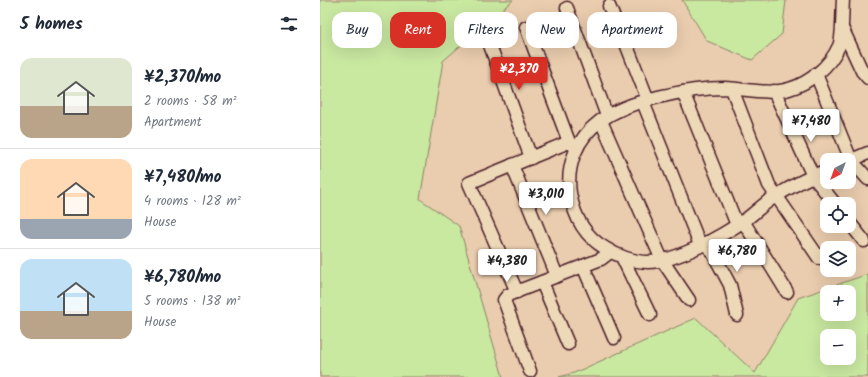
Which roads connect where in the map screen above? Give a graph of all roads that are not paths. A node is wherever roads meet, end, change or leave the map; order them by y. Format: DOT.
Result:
graph roads {
  1 [pos="843,0"];
  2 [pos="610,6"];
  3 [pos="567,8"];
  4 [pos="841,27"];
  5 [pos="491,48"];
  6 [pos="534,48"];
  7 [pos="816,74"];
  8 [pos="868,78"];
  9 [pos="732,89"];
  10 [pos="774,91"];
  11 [pos="683,92"];
  12 [pos="645,101"];
  13 [pos="604,118"];
  14 [pos="573,145"];
  15 [pos="847,153"];
  16 [pos="868,153"];
  17 [pos="531,158"];
  18 [pos="856,158"];
  19 [pos="512,165"];
  20 [pos="856,166"];
  21 [pos="820,173"];
  22 [pos="814,176"];
  23 [pos="868,179"];
  24 [pos="776,196"];
  25 [pos="830,197"];
  26 [pos="740,223"];
  27 [pos="856,231"];
  28 [pos="864,241"];
  29 [pos="703,244"];
  30 [pos="610,252"];
  31 [pos="622,257"];
  32 [pos="819,258"];
  33 [pos="662,260"];
  34 [pos="582,266"];
  35 [pos="557,276"];
  36 [pos="542,282"];
  37 [pos="517,292"];
  38 [pos="787,292"];
  39 [pos="689,300"];
  40 [pos="650,315"];
  41 [pos="738,315"];
  42 [pos="614,338"];
  43 [pos="568,344"];
  44 [pos="530,371"];
  1 -- 4 [label="street"];
  2 -- 12 [label="street"];
  3 -- 13 [label="street"];
  4 -- 7 [label="street"];
  4 -- 8 [label="street"];
  5 -- 17 [label="street"];
  6 -- 14 [label="street"];
  7 -- 10 [label="street"];
  7 -- 15 [label="street"];
  9 -- 10 [label="street"];
  9 -- 11 [label="street"];
  9 -- 24 [label="street"];
  10 -- 22 [label="street"];
  11 -- 12 [label="street"];
  11 -- 26 [label="street"];
  12 -- 13 [label="street"];
  12 -- 29 [label="street"];
  13 -- 14 [label="street"];
  13 -- 33 [label="street"];
  14 -- 17 [label="street"];
  14 -- 30 [label="street"];
  16 -- 18 [label="street"];
  17 -- 19 [label="street"];
  19 -- 35 [label="street"];
  19 -- 37 [label="street"];
  20 -- 23 [label="street"];
  21 -- 22 [label="street"];
  22 -- 24 [label="street"];
  22 -- 25 [label="street"];
  24 -- 26 [label="street"];
  24 -- 32 [label="street"];
  26 -- 29 [label="street"];
  26 -- 38 [label="street"];
  27 -- 28 [label="street"];
  29 -- 33 [label="street"];
  29 -- 41 [label="street"];
  30 -- 31 [label="street"];
  30 -- 34 [label="street"];
  31 -- 33 [label="street"];
  31 -- 40 [label="street"];
  33 -- 39 [label="street"];
  34 -- 35 [label="street"];
  34 -- 42 [label="street"];
  35 -- 36 [label="street"];
  36 -- 37 [label="street"];
  36 -- 43 [label="street"];
  37 -- 44 [label="street"];
}
